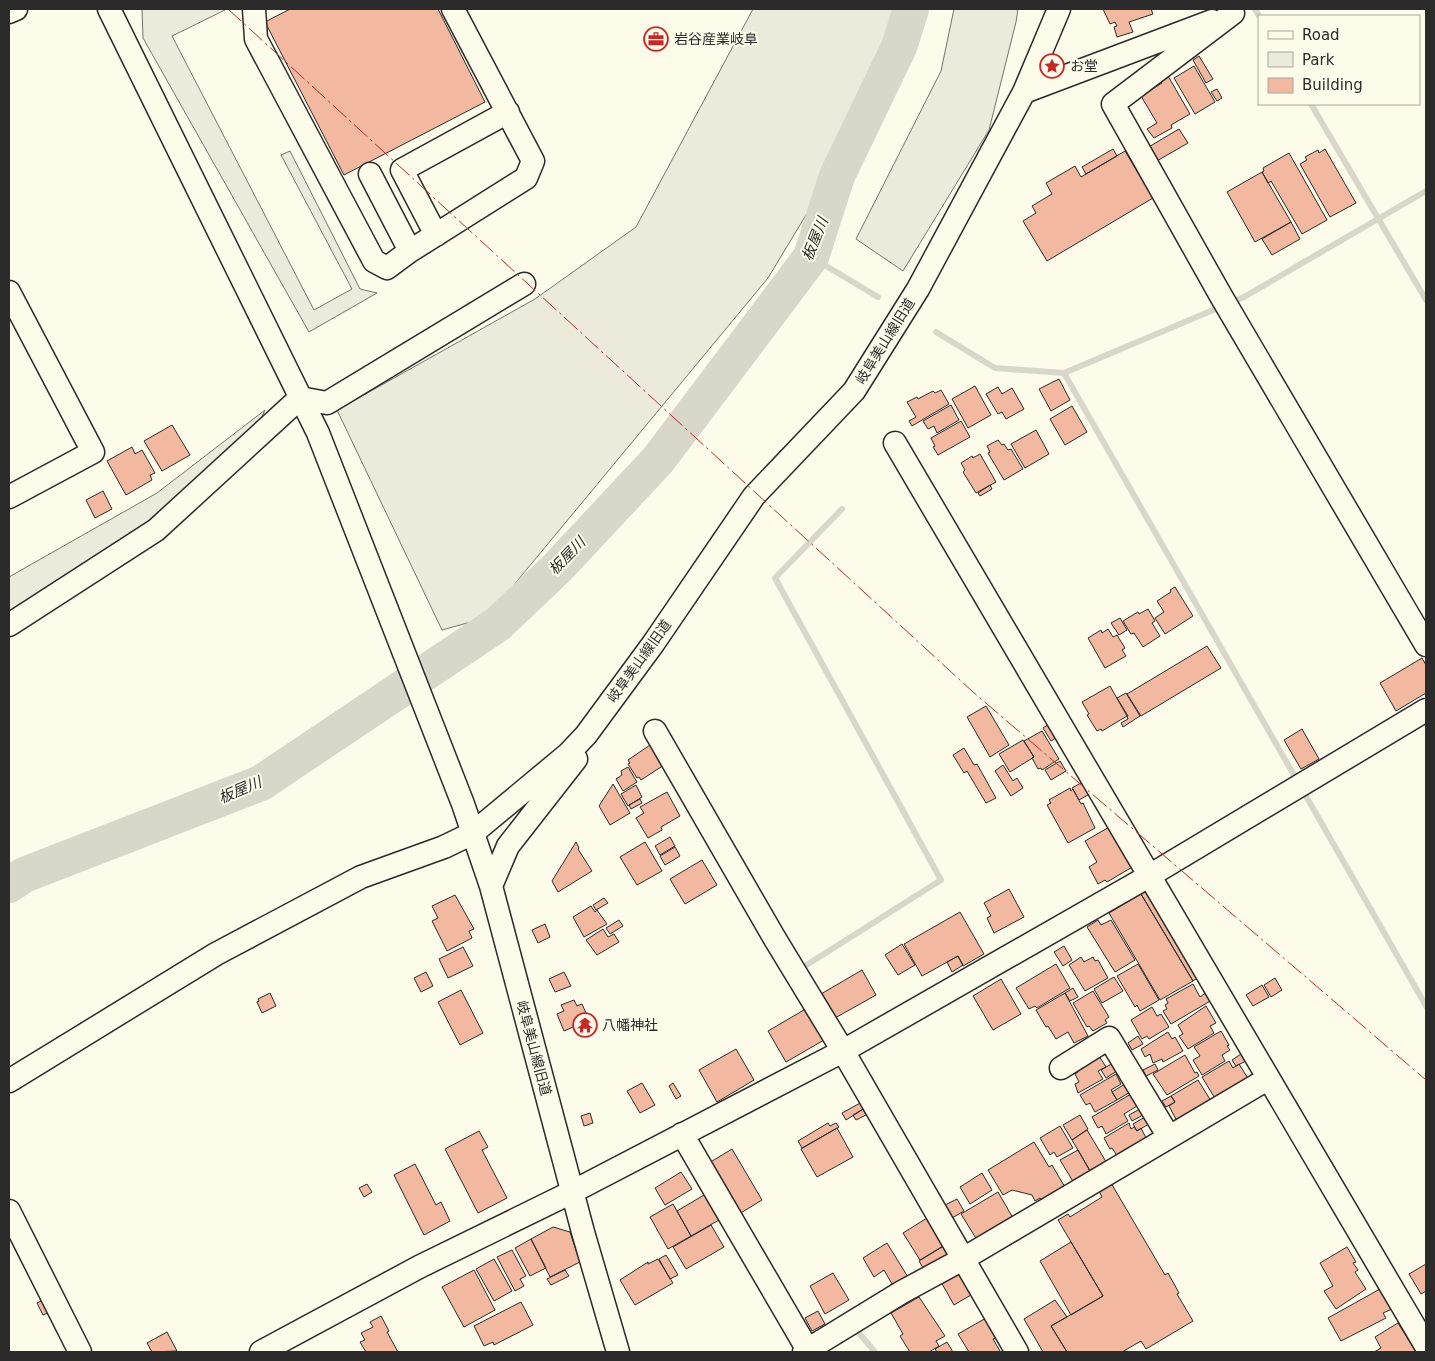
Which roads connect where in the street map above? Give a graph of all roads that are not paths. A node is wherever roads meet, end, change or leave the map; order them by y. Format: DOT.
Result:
graph roads {
  1 [pos="16,9"];
  2 [pos="109,9"];
  3 [pos="254,9"];
  4 [pos="453,9"];
  5 [pos="1059,9"];
  6 [pos="1238,11"];
  7 [pos="9,12"];
  8 [pos="1024,92"];
  9 [pos="508,112"];
  10 [pos="370,174"];
  11 [pos="436,235"];
  12 [pos="410,251"];
  13 [pos="524,284"];
  14 [pos="9,292"];
  15 [pos="300,398"];
  16 [pos="895,443"];
  17 [pos="9,498"];
  18 [pos="9,625"];
  19 [pos="1426,645"];
  20 [pos="1426,710"];
  21 [pos="655,731"];
  22 [pos="586,735"];
  23 [pos="473,833"];
  24 [pos="1149,876"];
  25 [pos="492,886"];
  26 [pos="843,1050"];
  27 [pos="1061,1068"];
  28 [pos="9,1081"];
  29 [pos="1270,1081"];
  30 [pos="682,1134"];
  31 [pos="1169,1137"];
  32 [pos="572,1192"];
  33 [pos="9,1211"];
  34 [pos="963,1259"];
  35 [pos="1426,1346"];
  36 [pos="80,1352"];
  37 [pos="261,1352"];
  38 [pos="618,1352"];
  39 [pos="807,1352"];
  40 [pos="1017,1352"];
  1 -- 7 [label="street"];
  2 -- 15 [label="street"];
  3 -- 12 [label="street"];
  4 -- 9 [label="street"];
  5 -- 8 [label="street, 岐阜美山線旧道"];
  6 -- 8 [label="street"];
  6 -- 19 [label="street"];
  8 -- 22 [label="street, 岐阜美山線旧道"];
  9 -- 11 [label="street"];
  9 -- 11 [label="street"];
  10 -- 12 [label="street"];
  11 -- 12 [label="street"];
  13 -- 15 [label="street"];
  14 -- 17 [label="street"];
  15 -- 18 [label="street"];
  15 -- 23 [label="street"];
  16 -- 24 [label="street"];
  20 -- 24 [label="street"];
  21 -- 26 [label="street"];
  22 -- 23 [label="street, 岐阜美山線旧道"];
  22 -- 25 [label="street"];
  23 -- 25 [label="street, 岐阜美山線旧道"];
  23 -- 28 [label="street"];
  24 -- 26 [label="street"];
  24 -- 29 [label="street"];
  25 -- 32 [label="street, 岐阜美山線旧道"];
  26 -- 30 [label="street"];
  26 -- 34 [label="street"];
  27 -- 31 [label="street"];
  29 -- 31 [label="street"];
  29 -- 35 [label="street"];
  30 -- 32 [label="street"];
  30 -- 39 [label="street"];
  31 -- 34 [label="street"];
  32 -- 37 [label="street"];
  32 -- 38 [label="street, 岐阜美山線旧道"];
  33 -- 36 [label="street"];
  34 -- 39 [label="street"];
  34 -- 40 [label="street"];
}
